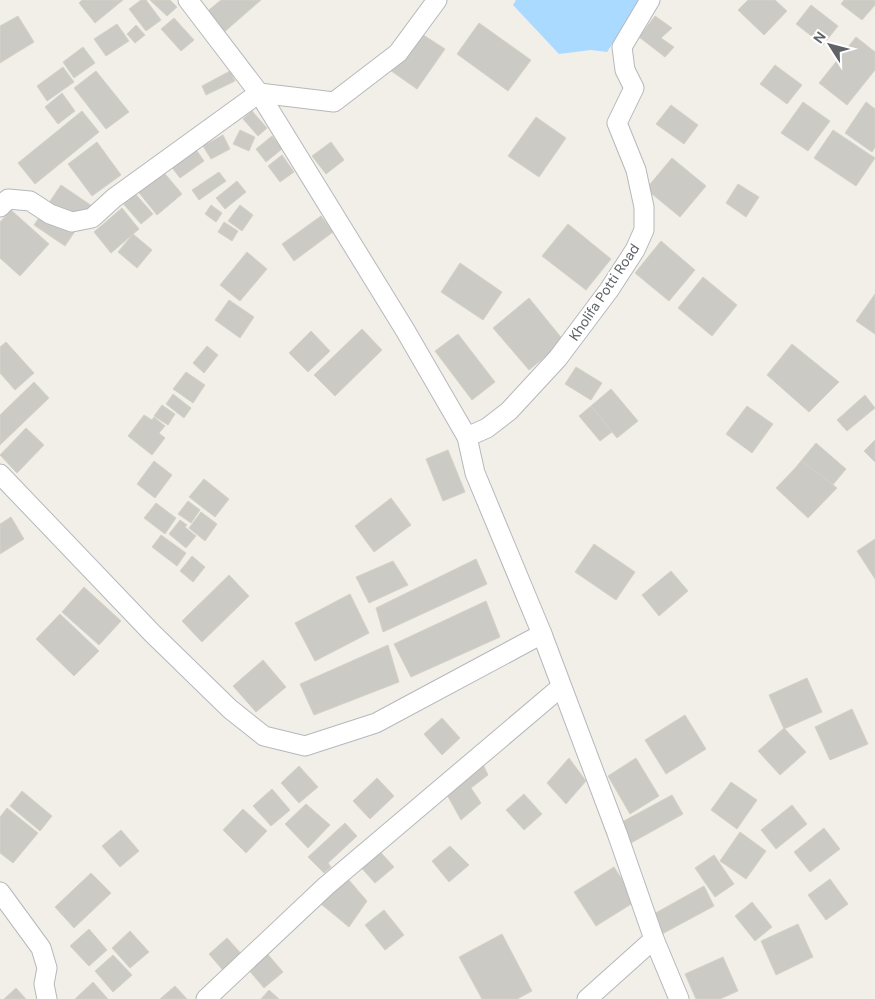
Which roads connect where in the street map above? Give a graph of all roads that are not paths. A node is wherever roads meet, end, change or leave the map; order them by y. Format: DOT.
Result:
graph roads {
  1 [pos="188,0"];
  2 [pos="437,0"];
  3 [pos="650,0"];
  4 [pos="259,93"];
  5 [pos="0,207"];
  6 [pos="467,437"];
  7 [pos="0,474"];
  8 [pos="542,634"];
  9 [pos="561,687"];
  10 [pos="0,892"];
  11 [pos="654,939"];
  12 [pos="47,999"];
  13 [pos="206,999"];
  14 [pos="587,999"];
  15 [pos="679,999"];
  1 -- 4 [label="street"];
  2 -- 4 [label="street"];
  3 -- 6 [label="street, Kholifa Potti Road"];
  4 -- 5 [label="street"];
  4 -- 6 [label="street"];
  6 -- 8 [label="street"];
  7 -- 8 [label="street"];
  8 -- 9 [label="street"];
  9 -- 11 [label="street"];
  9 -- 13 [label="street"];
  10 -- 12 [label="street"];
  11 -- 14 [label="street"];
  11 -- 15 [label="street"];
}
